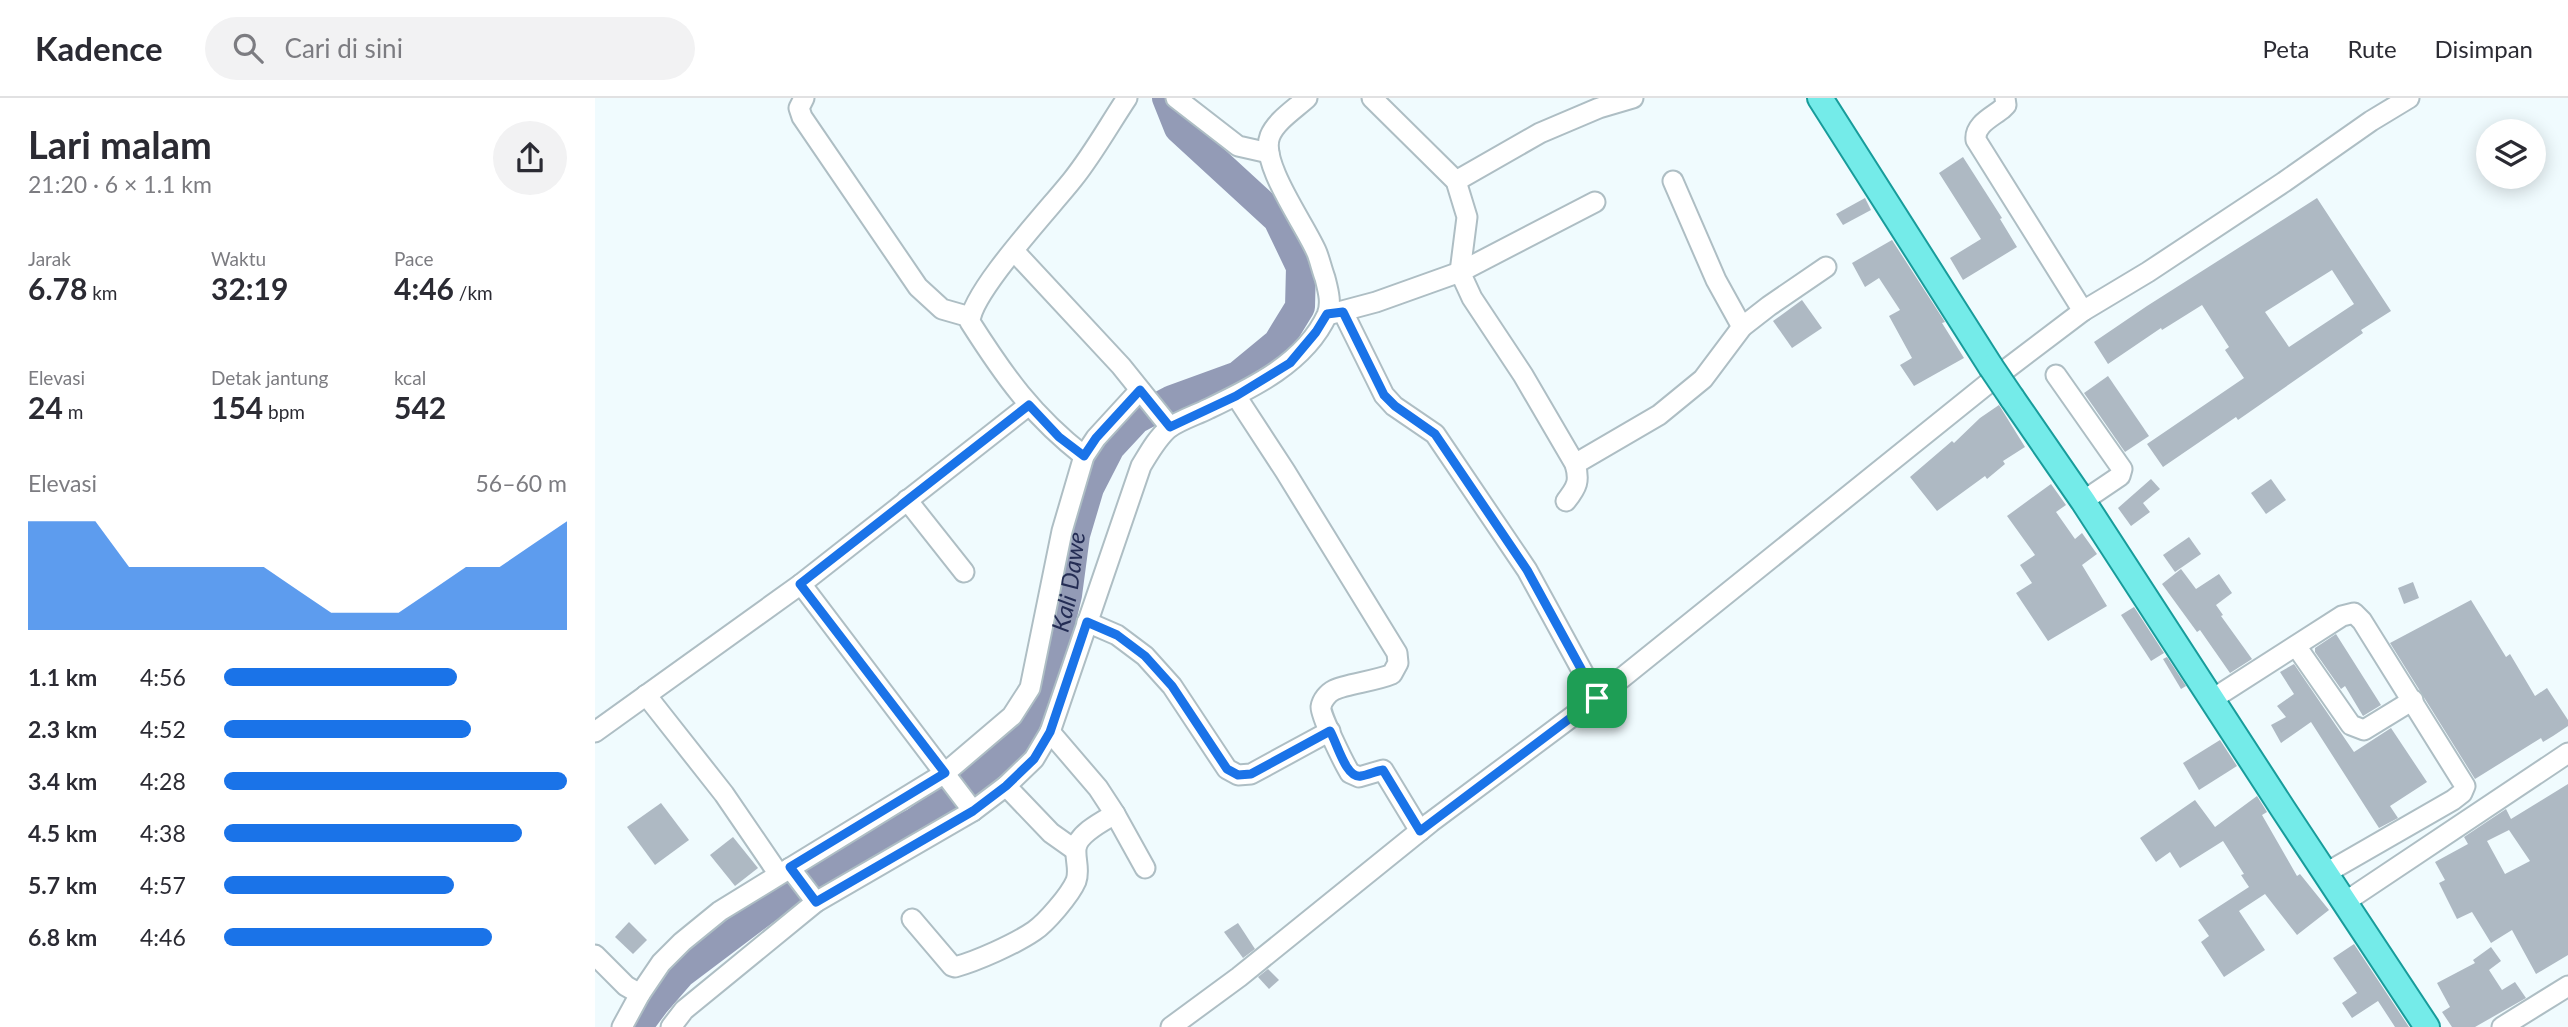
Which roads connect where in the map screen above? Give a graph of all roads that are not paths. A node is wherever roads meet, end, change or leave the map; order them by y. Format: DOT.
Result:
graph roads {
  1 [pos="804,98"];
  2 [pos="1127,98"];
  3 [pos="1176,98"];
  4 [pos="1307,98"];
  5 [pos="1372,98"];
  6 [pos="1633,98"];
  7 [pos="1820,98"];
  8 [pos="2005,98"];
  9 [pos="2409,98"];
  10 [pos="1269,153"];
  11 [pos="1456,181"];
  12 [pos="1673,181"];
  13 [pos="1595,202"];
  14 [pos="1014,251"];
  15 [pos="1826,267"];
  16 [pos="1460,272"];
  17 [pos="2083,311"];
  18 [pos="1335,313"];
  19 [pos="970,317"];
  20 [pos="1742,327"];
  21 [pos="2056,375"];
  22 [pos="1236,396"];
  23 [pos="1029,405"];
  24 [pos="1154,408"];
  25 [pos="1084,456"];
  26 [pos="1575,464"];
  27 [pos="907,500"];
  28 [pos="1566,501"];
  29 [pos="2083,501"];
  30 [pos="964,572"];
  31 [pos="800,584"];
  32 [pos="1087,622"];
  33 [pos="2296,646"];
  34 [pos="646,695"];
  35 [pos="1597,698"];
  36 [pos="2211,700"];
  37 [pos="2413,701"];
  38 [pos="1330,731"];
  39 [pos="595,732"];
  40 [pos="1050,732"];
  41 [pos="2568,752"];
  42 [pos="1006,786"];
  43 [pos="960,792"];
  44 [pos="1115,814"];
  45 [pos="1420,831"];
  46 [pos="1076,849"];
  47 [pos="1145,868"];
  48 [pos="784,870"];
  49 [pos="2326,873"];
  50 [pos="816,902"];
  51 [pos="2345,902"];
  52 [pos="912,919"];
  53 [pos="595,955"];
  54 [pos="2568,986"];
  55 [pos="640,994"];
  56 [pos="622,1027"];
  57 [pos="671,1027"];
  58 [pos="1171,1027"];
  59 [pos="2427,1027"];
  60 [pos="2502,1027"];
  1 -- 19 [label="street"];
  2 -- 14 [label="street"];
  3 -- 10 [label="street"];
  4 -- 10 [label="street"];
  5 -- 11 [label="street"];
  6 -- 11 [label="street"];
  7 -- 29 [label="main road, bridge"];
  8 -- 17 [label="street"];
  9 -- 17 [label="street"];
  10 -- 18 [label="street"];
  11 -- 16 [label="street"];
  12 -- 20 [label="street"];
  13 -- 16 [label="street"];
  14 -- 19 [label="street"];
  14 -- 24 [label="street"];
  15 -- 20 [label="street"];
  16 -- 18 [label="street"];
  16 -- 26 [label="street"];
  17 -- 35 [label="street"];
  18 -- 22 [label="street"];
  18 -- 35 [label="street"];
  19 -- 23 [label="street"];
  20 -- 26 [label="street"];
  21 -- 29 [label="street"];
  22 -- 24 [label="street"];
  22 -- 38 [label="street"];
  23 -- 25 [label="street"];
  23 -- 27 [label="street"];
  24 -- 25 [label="street"];
  24 -- 32 [label="street"];
  25 -- 43 [label="street"];
  26 -- 28 [label="street"];
  27 -- 30 [label="street"];
  27 -- 31 [label="street"];
  29 -- 36 [label="main road"];
  31 -- 34 [label="street"];
  31 -- 43 [label="street"];
  32 -- 38 [label="street"];
  32 -- 40 [label="street"];
  33 -- 36 [label="street"];
  33 -- 37 [label="street"];
  33 -- 37 [label="street"];
  34 -- 39 [label="street"];
  34 -- 48 [label="street"];
  35 -- 45 [label="street"];
  36 -- 49 [label="main road"];
  37 -- 49 [label="street"];
  38 -- 45 [label="street"];
  40 -- 42 [label="street"];
  40 -- 44 [label="street"];
  41 -- 51 [label="street"];
  42 -- 43 [label="street"];
  42 -- 46 [label="street"];
  43 -- 48 [label="street"];
  43 -- 50 [label="street"];
  44 -- 46 [label="street"];
  44 -- 47 [label="street"];
  45 -- 58 [label="street"];
  46 -- 52 [label="street"];
  48 -- 50 [label="street"];
  48 -- 55 [label="street"];
  49 -- 51 [label="main road"];
  50 -- 57 [label="street"];
  51 -- 59 [label="main road"];
  53 -- 55 [label="street"];
  54 -- 60 [label="street"];
  55 -- 56 [label="street"];
}
